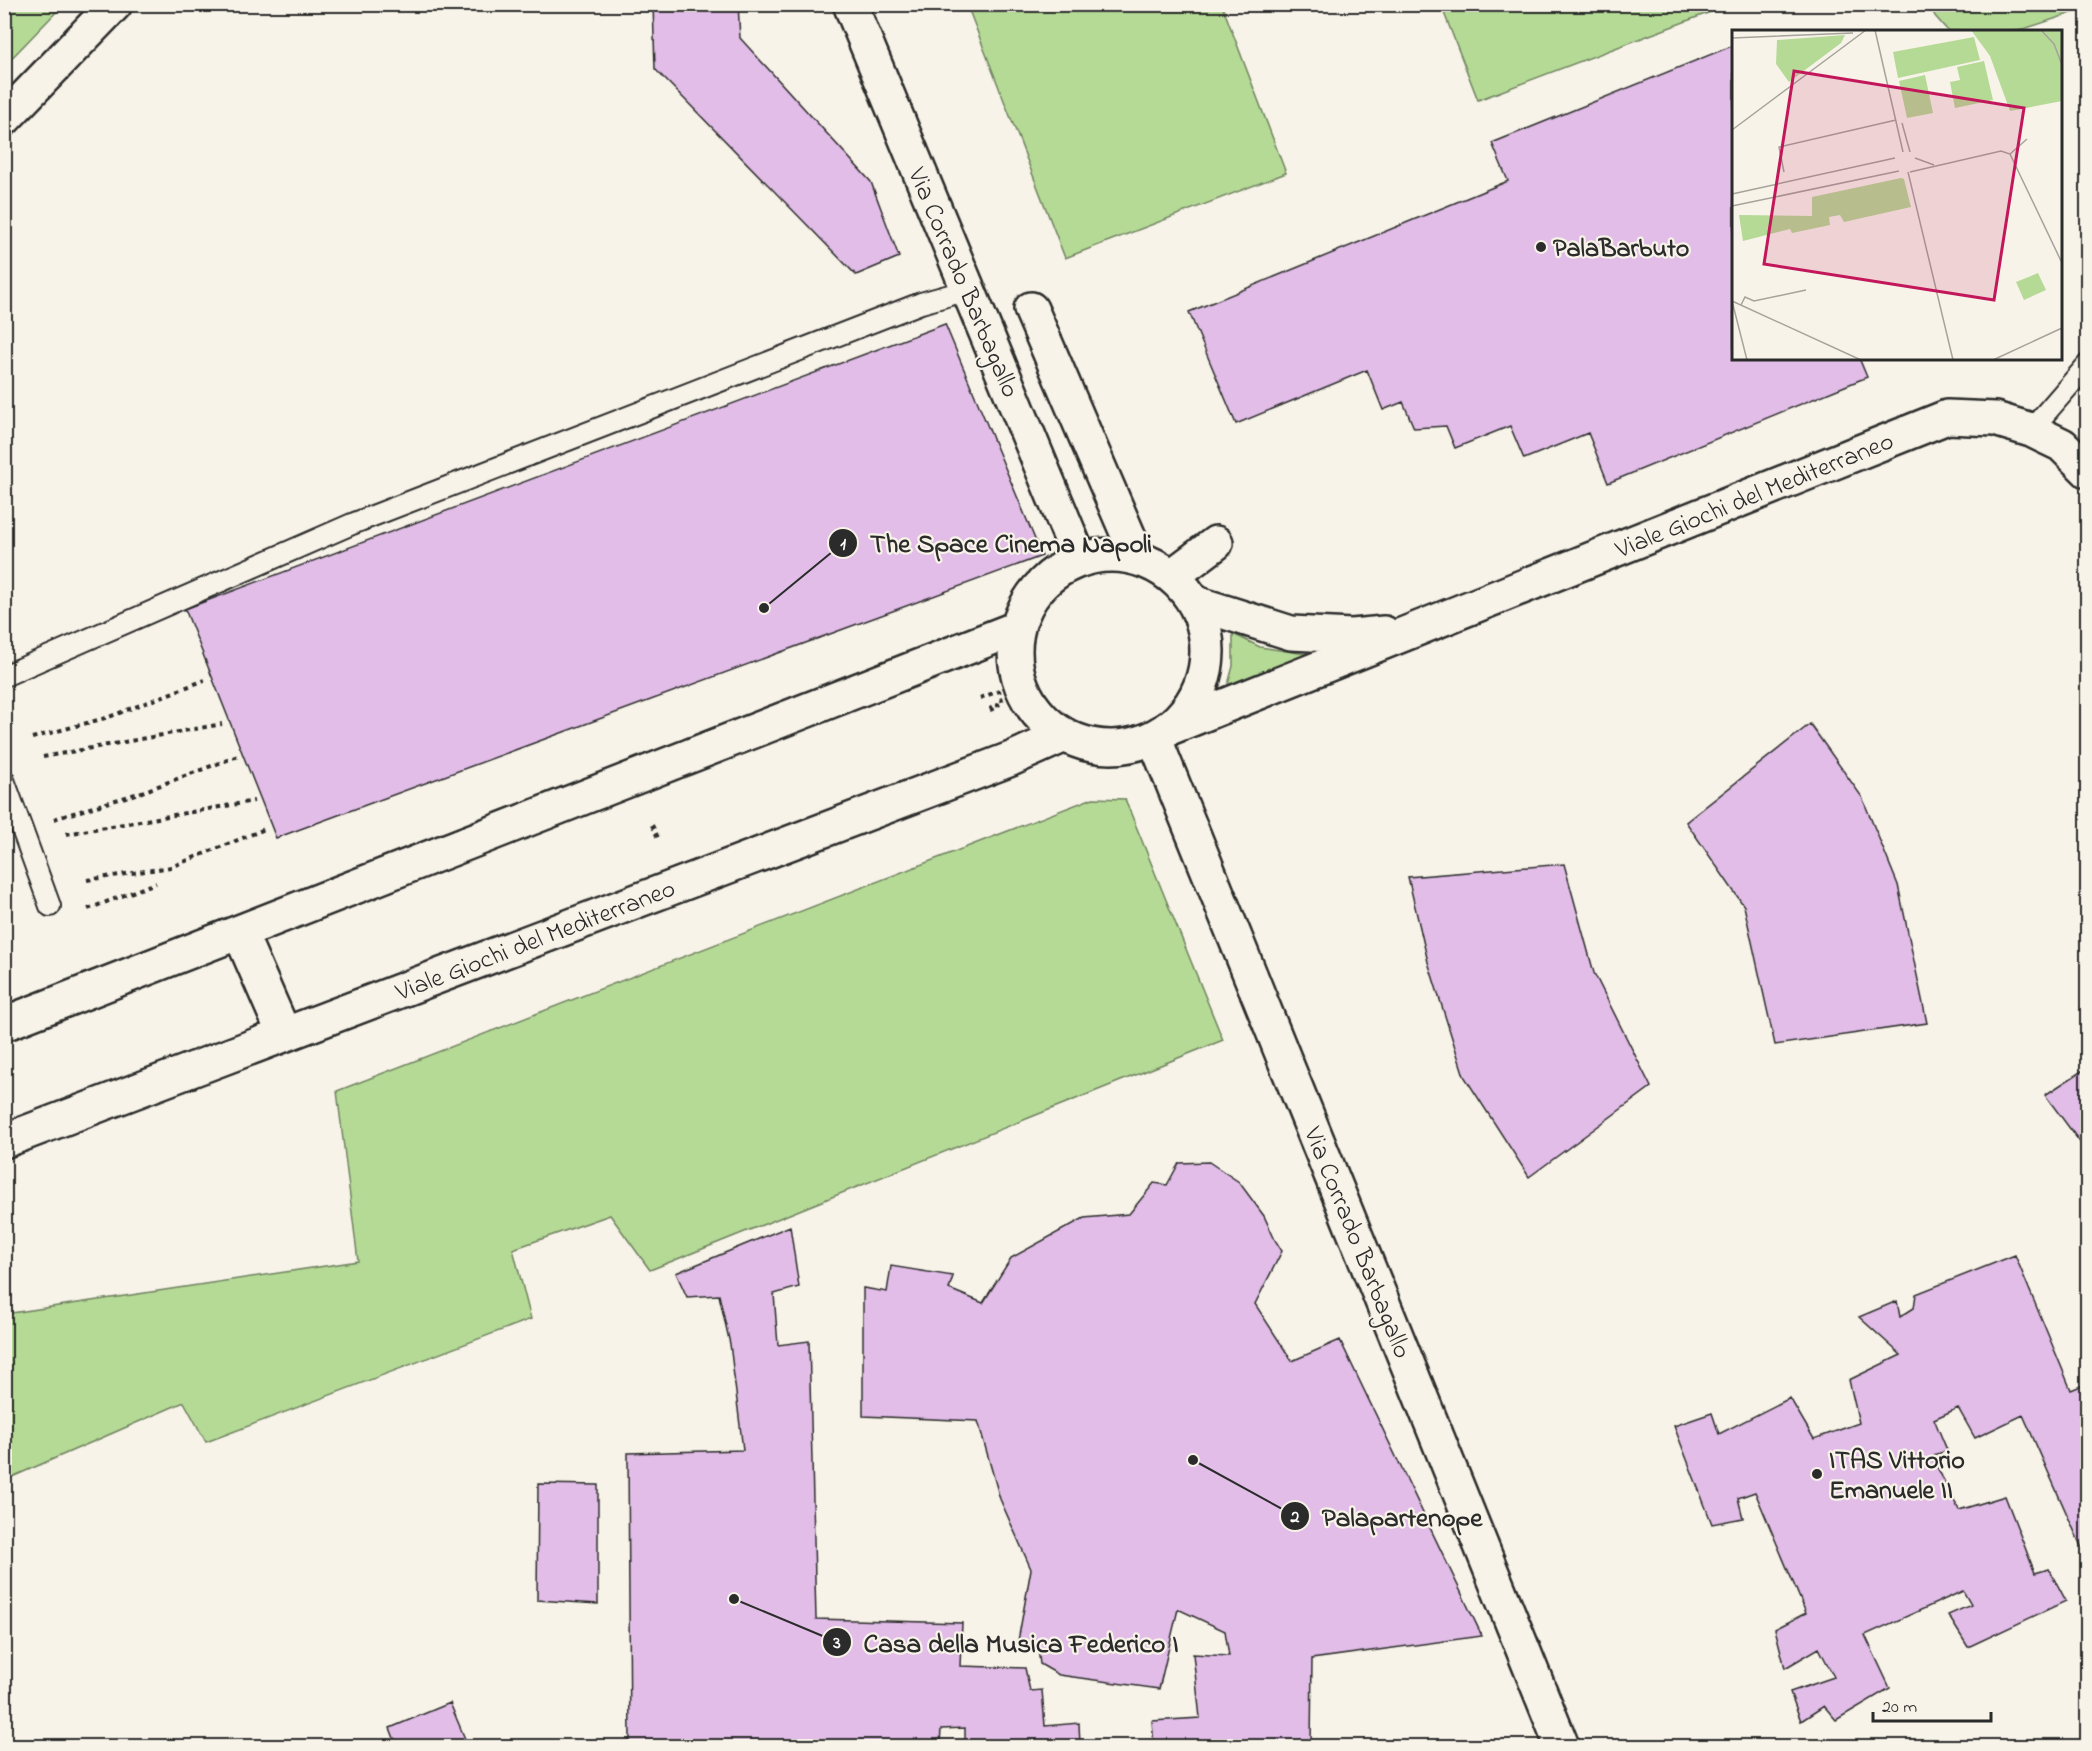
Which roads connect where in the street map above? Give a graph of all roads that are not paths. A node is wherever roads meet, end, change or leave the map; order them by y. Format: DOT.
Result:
graph roads {
  1 [pos="115,4"];
  2 [pos="850,4"];
  3 [pos="4,119"];
  4 [pos="968,290"];
  5 [pos="1031,309"];
  6 [pos="2088,364"];
  7 [pos="2031,430"];
  8 [pos="2088,471"];
  9 [pos="1216,543"];
  10 [pos="1138,558"];
  11 [pos="1080,560"];
  12 [pos="1172,576"];
  13 [pos="1196,603"];
  14 [pos="1017,628"];
  15 [pos="1415,629"];
  16 [pos="4,676"];
  17 [pos="1161,733"];
  18 [pos="1065,735"];
  19 [pos="4,780"];
  20 [pos="50,906"];
  21 [pos="240,933"];
  22 [pos="4,1024"];
  23 [pos="284,1034"];
  24 [pos="4,1141"];
  25 [pos="1562,1746"];
  1 -- 3 [label="main road"];
  2 -- 4 [label="main road, Via Corrado Barbagallo"];
  4 -- 11 [label="main road, Via Corrado Barbagallo"];
  4 -- 16 [label="lane"];
  5 -- 10 [label="main road"];
  6 -- 7 [label="lane"];
  7 -- 8 [label="main road, Viale Giochi del Mediterraneo"];
  7 -- 15 [label="main road, Viale Giochi del Mediterraneo"];
  9 -- 12 [label="main road"];
  10 -- 11 [label="main road"];
  10 -- 12 [label="main road"];
  11 -- 14 [label="main road"];
  12 -- 13 [label="main road"];
  13 -- 15 [label="main road, Viale Giochi del Mediterraneo"];
  13 -- 17 [label="main road"];
  14 -- 18 [label="main road"];
  14 -- 21 [label="main road"];
  15 -- 17 [label="main road, Viale Giochi del Mediterraneo"];
  17 -- 18 [label="main road"];
  17 -- 25 [label="main road, Via Corrado Barbagallo"];
  18 -- 23 [label="main road, Viale Giochi del Mediterraneo"];
  19 -- 20 [label="lane"];
  21 -- 22 [label="main road"];
  21 -- 23 [label="main road"];
  23 -- 24 [label="main road, Viale Giochi del Mediterraneo"];
}
